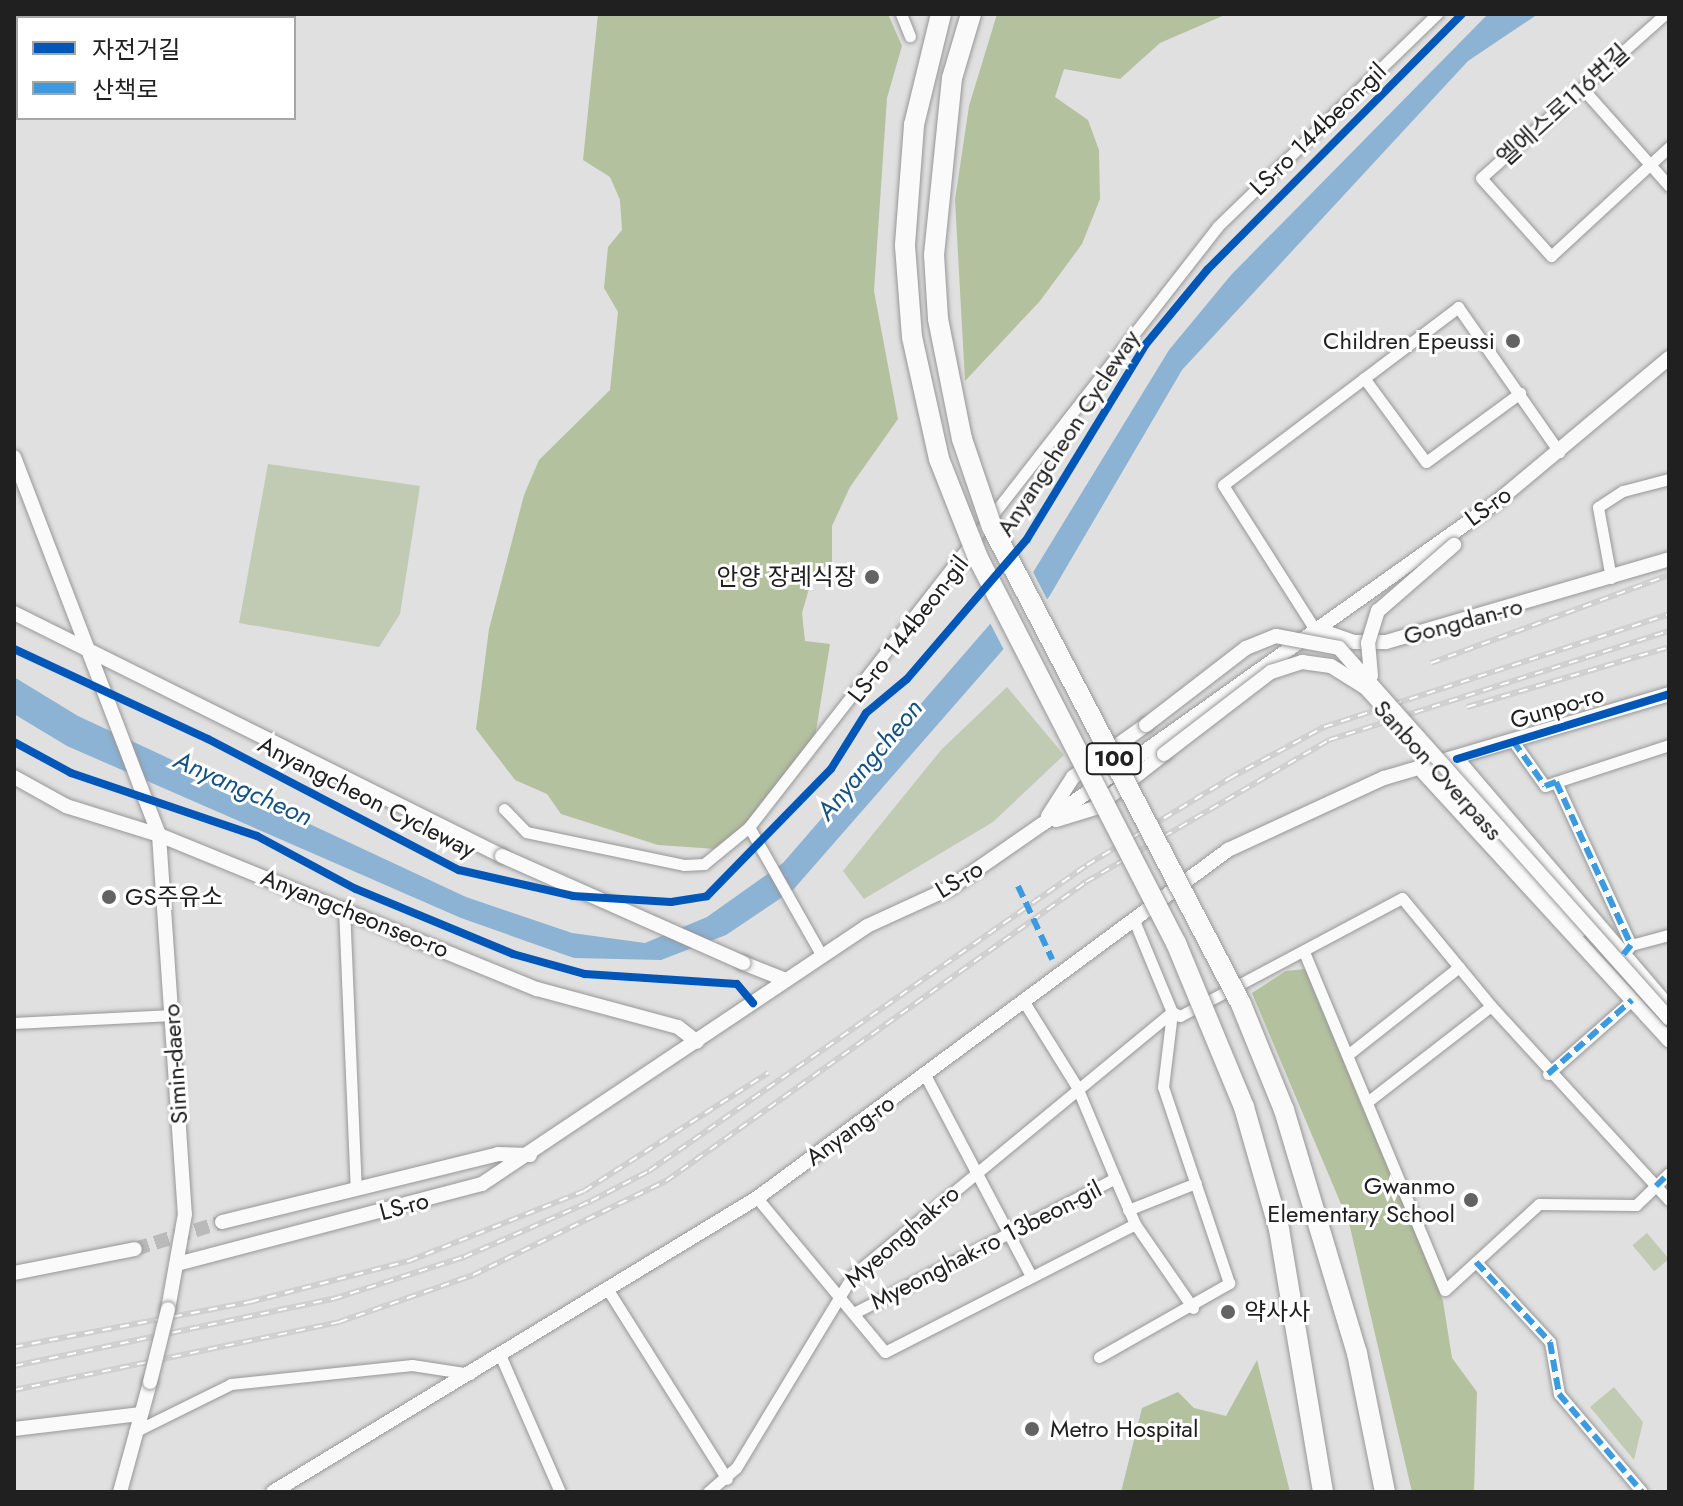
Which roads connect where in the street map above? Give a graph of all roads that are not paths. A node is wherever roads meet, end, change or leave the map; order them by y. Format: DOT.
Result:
graph roads {
  1 [pos="901,14"];
  2 [pos="941,14"];
  3 [pos="971,14"];
  4 [pos="1437,14"];
  5 [pos="1665,14"];
  6 [pos="910,36"];
  7 [pos="1582,88"];
  8 [pos="1669,147"];
  9 [pos="1649,165"];
  10 [pos="1669,186"];
  11 [pos="1669,358"];
  12 [pos="1364,378"];
  13 [pos="1520,393"];
  14 [pos="1559,452"];
  15 [pos="14,457"];
  16 [pos="1669,479"];
  17 [pos="1498,501"];
  18 [pos="1669,559"];
  19 [pos="1611,578"];
  20 [pos="14,613"];
  21 [pos="1314,628"];
  22 [pos="93,658"];
  23 [pos="1371,676"];
  24 [pos="1669,694"];
  25 [pos="1513,741"];
  26 [pos="1669,745"];
  27 [pos="1457,759"];
  28 [pos="1423,772"];
  29 [pos="14,777"];
  30 [pos="1556,782"];
  31 [pos="504,809"];
  32 [pos="1044,823"];
  33 [pos="752,832"];
  34 [pos="159,835"];
  35 [pos="344,907"];
  36 [pos="1133,918"];
  37 [pos="1669,935"];
  38 [pos="1627,950"];
  39 [pos="1304,952"];
  40 [pos="822,956"];
  41 [pos="1459,967"];
  42 [pos="786,980"];
  43 [pos="1632,1000"];
  44 [pos="1024,1002"];
  45 [pos="1491,1006"];
  46 [pos="1669,1007"];
  47 [pos="1172,1012"];
  48 [pos="172,1015"];
  49 [pos="1669,1018"];
  50 [pos="14,1023"];
  51 [pos="1669,1029"];
  52 [pos="1669,1040"];
  53 [pos="697,1042"];
  54 [pos="1350,1053"];
  55 [pos="1548,1074"];
  56 [pos="925,1075"];
  57 [pos="1077,1087"];
  58 [pos="1370,1100"];
  59 [pos="530,1155"];
  60 [pos="978,1170"];
  61 [pos="1115,1178"];
  62 [pos="1665,1180"];
  63 [pos="1196,1183"];
  64 [pos="356,1188"];
  65 [pos="757,1198"];
  66 [pos="1669,1200"];
  67 [pos="1128,1210"];
  68 [pos="222,1222"];
  69 [pos="1135,1224"];
  70 [pos="1013,1232"];
  71 [pos="135,1249"];
  72 [pos="1476,1262"];
  73 [pos="177,1264"];
  74 [pos="14,1273"];
  75 [pos="1031,1276"];
  76 [pos="608,1290"];
  77 [pos="834,1295"];
  78 [pos="1193,1308"];
  79 [pos="854,1313"];
  80 [pos="501,1357"];
  81 [pos="1099,1357"];
  82 [pos="471,1374"];
  83 [pos="139,1414"];
  84 [pos="14,1429"];
  85 [pos="134,1432"];
  86 [pos="727,1479"];
  87 [pos="120,1492"];
  88 [pos="273,1492"];
  89 [pos="560,1492"];
  90 [pos="708,1492"];
  91 [pos="1323,1492"];
  92 [pos="1385,1492"];
  93 [pos="1642,1492"];
  1 -- 6 [label="street"];
  2 -- 91 [label="highway, 100, bridge"];
  3 -- 92 [label="highway, 100, bridge"];
  4 -- 33 [label="street, LS-ro 144beon-gil"];
  5 -- 7 [label="street, 엘에스로116번길"];
  7 -- 9 [label="street"];
  7 -- 9 [label="street, 엘에스로116번길"];
  8 -- 9 [label="street, 엘에스로116번길"];
  9 -- 10 [label="street"];
  11 -- 14 [label="street, LS-ro"];
  12 -- 13 [label="street"];
  12 -- 13 [label="street"];
  12 -- 21 [label="street"];
  13 -- 14 [label="street"];
  14 -- 17 [label="street, LS-ro"];
  15 -- 22 [label="street"];
  16 -- 19 [label="street"];
  17 -- 21 [label="street, LS-ro"];
  17 -- 23 [label="street, bridge"];
  18 -- 19 [label="street, Gongdan-ro"];
  19 -- 21 [label="street, Gongdan-ro"];
  20 -- 22 [label="street"];
  21 -- 32 [label="street, LS-ro"];
  22 -- 34 [label="street, Simin-daero"];
  22 -- 42 [label="street, bridge"];
  23 -- 32 [label="street, bridge"];
  23 -- 49 [label="street, bridge"];
  24 -- 25 [label="street, Gunpo-ro"];
  25 -- 27 [label="street, Gunpo-ro"];
  25 -- 30 [label="street"];
  26 -- 30 [label="street"];
  27 -- 28 [label="street, Gunpo-ro"];
  27 -- 38 [label="street"];
  28 -- 36 [label="street, Anyang-ro"];
  28 -- 43 [label="street"];
  29 -- 34 [label="street, Anyangcheonseo-ro"];
  30 -- 38 [label="street"];
  31 -- 33 [label="street, LS-ro 144beon-gil"];
  32 -- 40 [label="street, LS-ro"];
  32 -- 51 [label="street, Sanbon Overpass, bridge"];
  33 -- 40 [label="street"];
  34 -- 35 [label="street, Anyangcheonseo-ro"];
  34 -- 48 [label="street, Simin-daero"];
  35 -- 53 [label="street, Anyangcheonseo-ro"];
  35 -- 64 [label="street"];
  36 -- 44 [label="street, Anyang-ro"];
  36 -- 47 [label="street"];
  37 -- 38 [label="street"];
  38 -- 46 [label="street"];
  39 -- 41 [label="street"];
  39 -- 47 [label="street"];
  39 -- 54 [label="street"];
  40 -- 42 [label="street, LS-ro"];
  41 -- 45 [label="street"];
  41 -- 54 [label="street"];
  42 -- 53 [label="street, LS-ro"];
  43 -- 52 [label="street"];
  43 -- 55 [label="street"];
  44 -- 56 [label="street, Anyang-ro"];
  44 -- 57 [label="street"];
  45 -- 55 [label="street"];
  45 -- 58 [label="street"];
  47 -- 57 [label="street, Myeonghak-ro"];
  47 -- 63 [label="street"];
  48 -- 50 [label="street"];
  48 -- 73 [label="street, Simin-daero"];
  53 -- 59 [label="street, LS-ro"];
  54 -- 58 [label="street"];
  55 -- 62 [label="street"];
  56 -- 60 [label="street"];
  56 -- 65 [label="street, Anyang-ro"];
  57 -- 60 [label="street, Myeonghak-ro"];
  57 -- 61 [label="street, Myeonghak-ro 13beon-gil"];
  58 -- 72 [label="street"];
  59 -- 64 [label="street"];
  59 -- 73 [label="street, LS-ro"];
  60 -- 70 [label="street"];
  60 -- 77 [label="street, Myeonghak-ro"];
  61 -- 67 [label="street"];
  61 -- 70 [label="street, Myeonghak-ro 13beon-gil"];
  62 -- 66 [label="street"];
  62 -- 72 [label="street"];
  63 -- 67 [label="street"];
  63 -- 78 [label="street"];
  64 -- 68 [label="street"];
  65 -- 76 [label="street, Anyang-ro"];
  65 -- 77 [label="street"];
  67 -- 69 [label="street"];
  69 -- 75 [label="street"];
  69 -- 78 [label="street"];
  70 -- 75 [label="street"];
  70 -- 79 [label="street, Myeonghak-ro 13beon-gil"];
  71 -- 74 [label="street"];
  72 -- 93 [label="street"];
  73 -- 83 [label="street, Simin-daero, bridge"];
  75 -- 79 [label="street"];
  76 -- 80 [label="street, Anyang-ro"];
  76 -- 86 [label="street"];
  77 -- 79 [label="street"];
  77 -- 86 [label="street, Myeonghak-ro"];
  78 -- 81 [label="street"];
  80 -- 82 [label="street, Anyang-ro"];
  80 -- 89 [label="street"];
  82 -- 85 [label="street"];
  82 -- 88 [label="street, Anyang-ro"];
  83 -- 84 [label="street"];
  83 -- 85 [label="street"];
  85 -- 87 [label="street"];
  86 -- 90 [label="street, Myeonghak-ro"];
}
